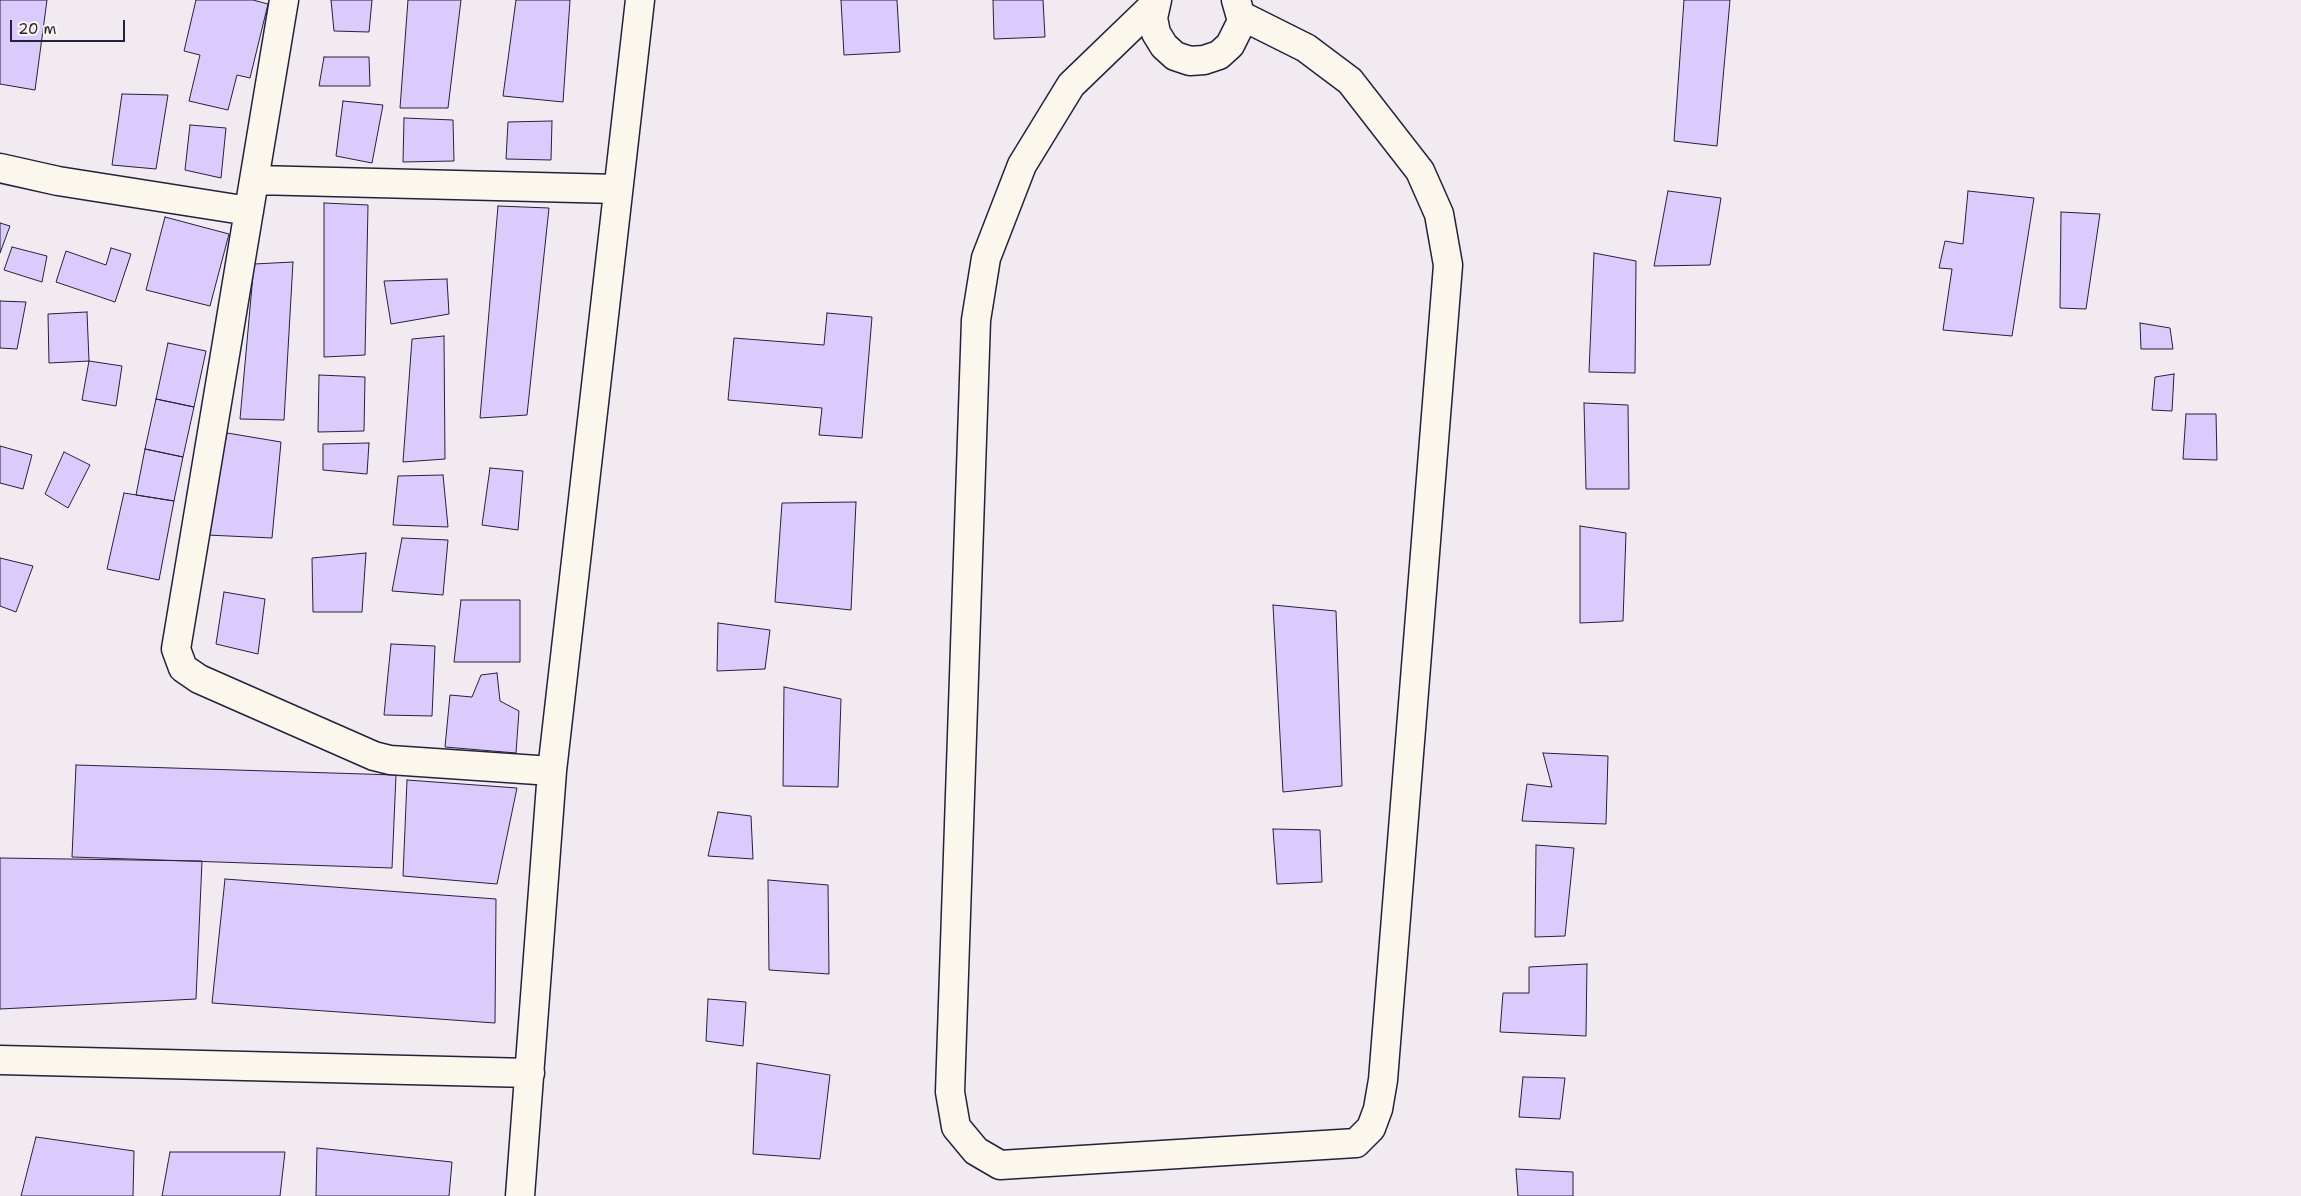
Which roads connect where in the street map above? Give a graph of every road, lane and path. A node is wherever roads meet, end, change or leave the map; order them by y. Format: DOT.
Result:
graph roads {
  1 [pos="284,0"];
  2 [pos="640,0"];
  3 [pos="1156,2"];
  4 [pos="1239,8"];
  5 [pos="0,168"];
  6 [pos="255,180"];
  7 [pos="617,188"];
  8 [pos="249,211"];
  9 [pos="552,771"];
  10 [pos="0,1060"];
  11 [pos="530,1073"];
  12 [pos="520,1196"];
  1 -- 6 [label="street"];
  2 -- 7 [label="street"];
  3 -- 4 [label="street"];
  3 -- 4 [label="street"];
  5 -- 8 [label="street"];
  6 -- 7 [label="street"];
  6 -- 8 [label="street"];
  7 -- 9 [label="street"];
  8 -- 9 [label="street"];
  9 -- 11 [label="street"];
  10 -- 11 [label="street"];
  11 -- 12 [label="street"];
}
